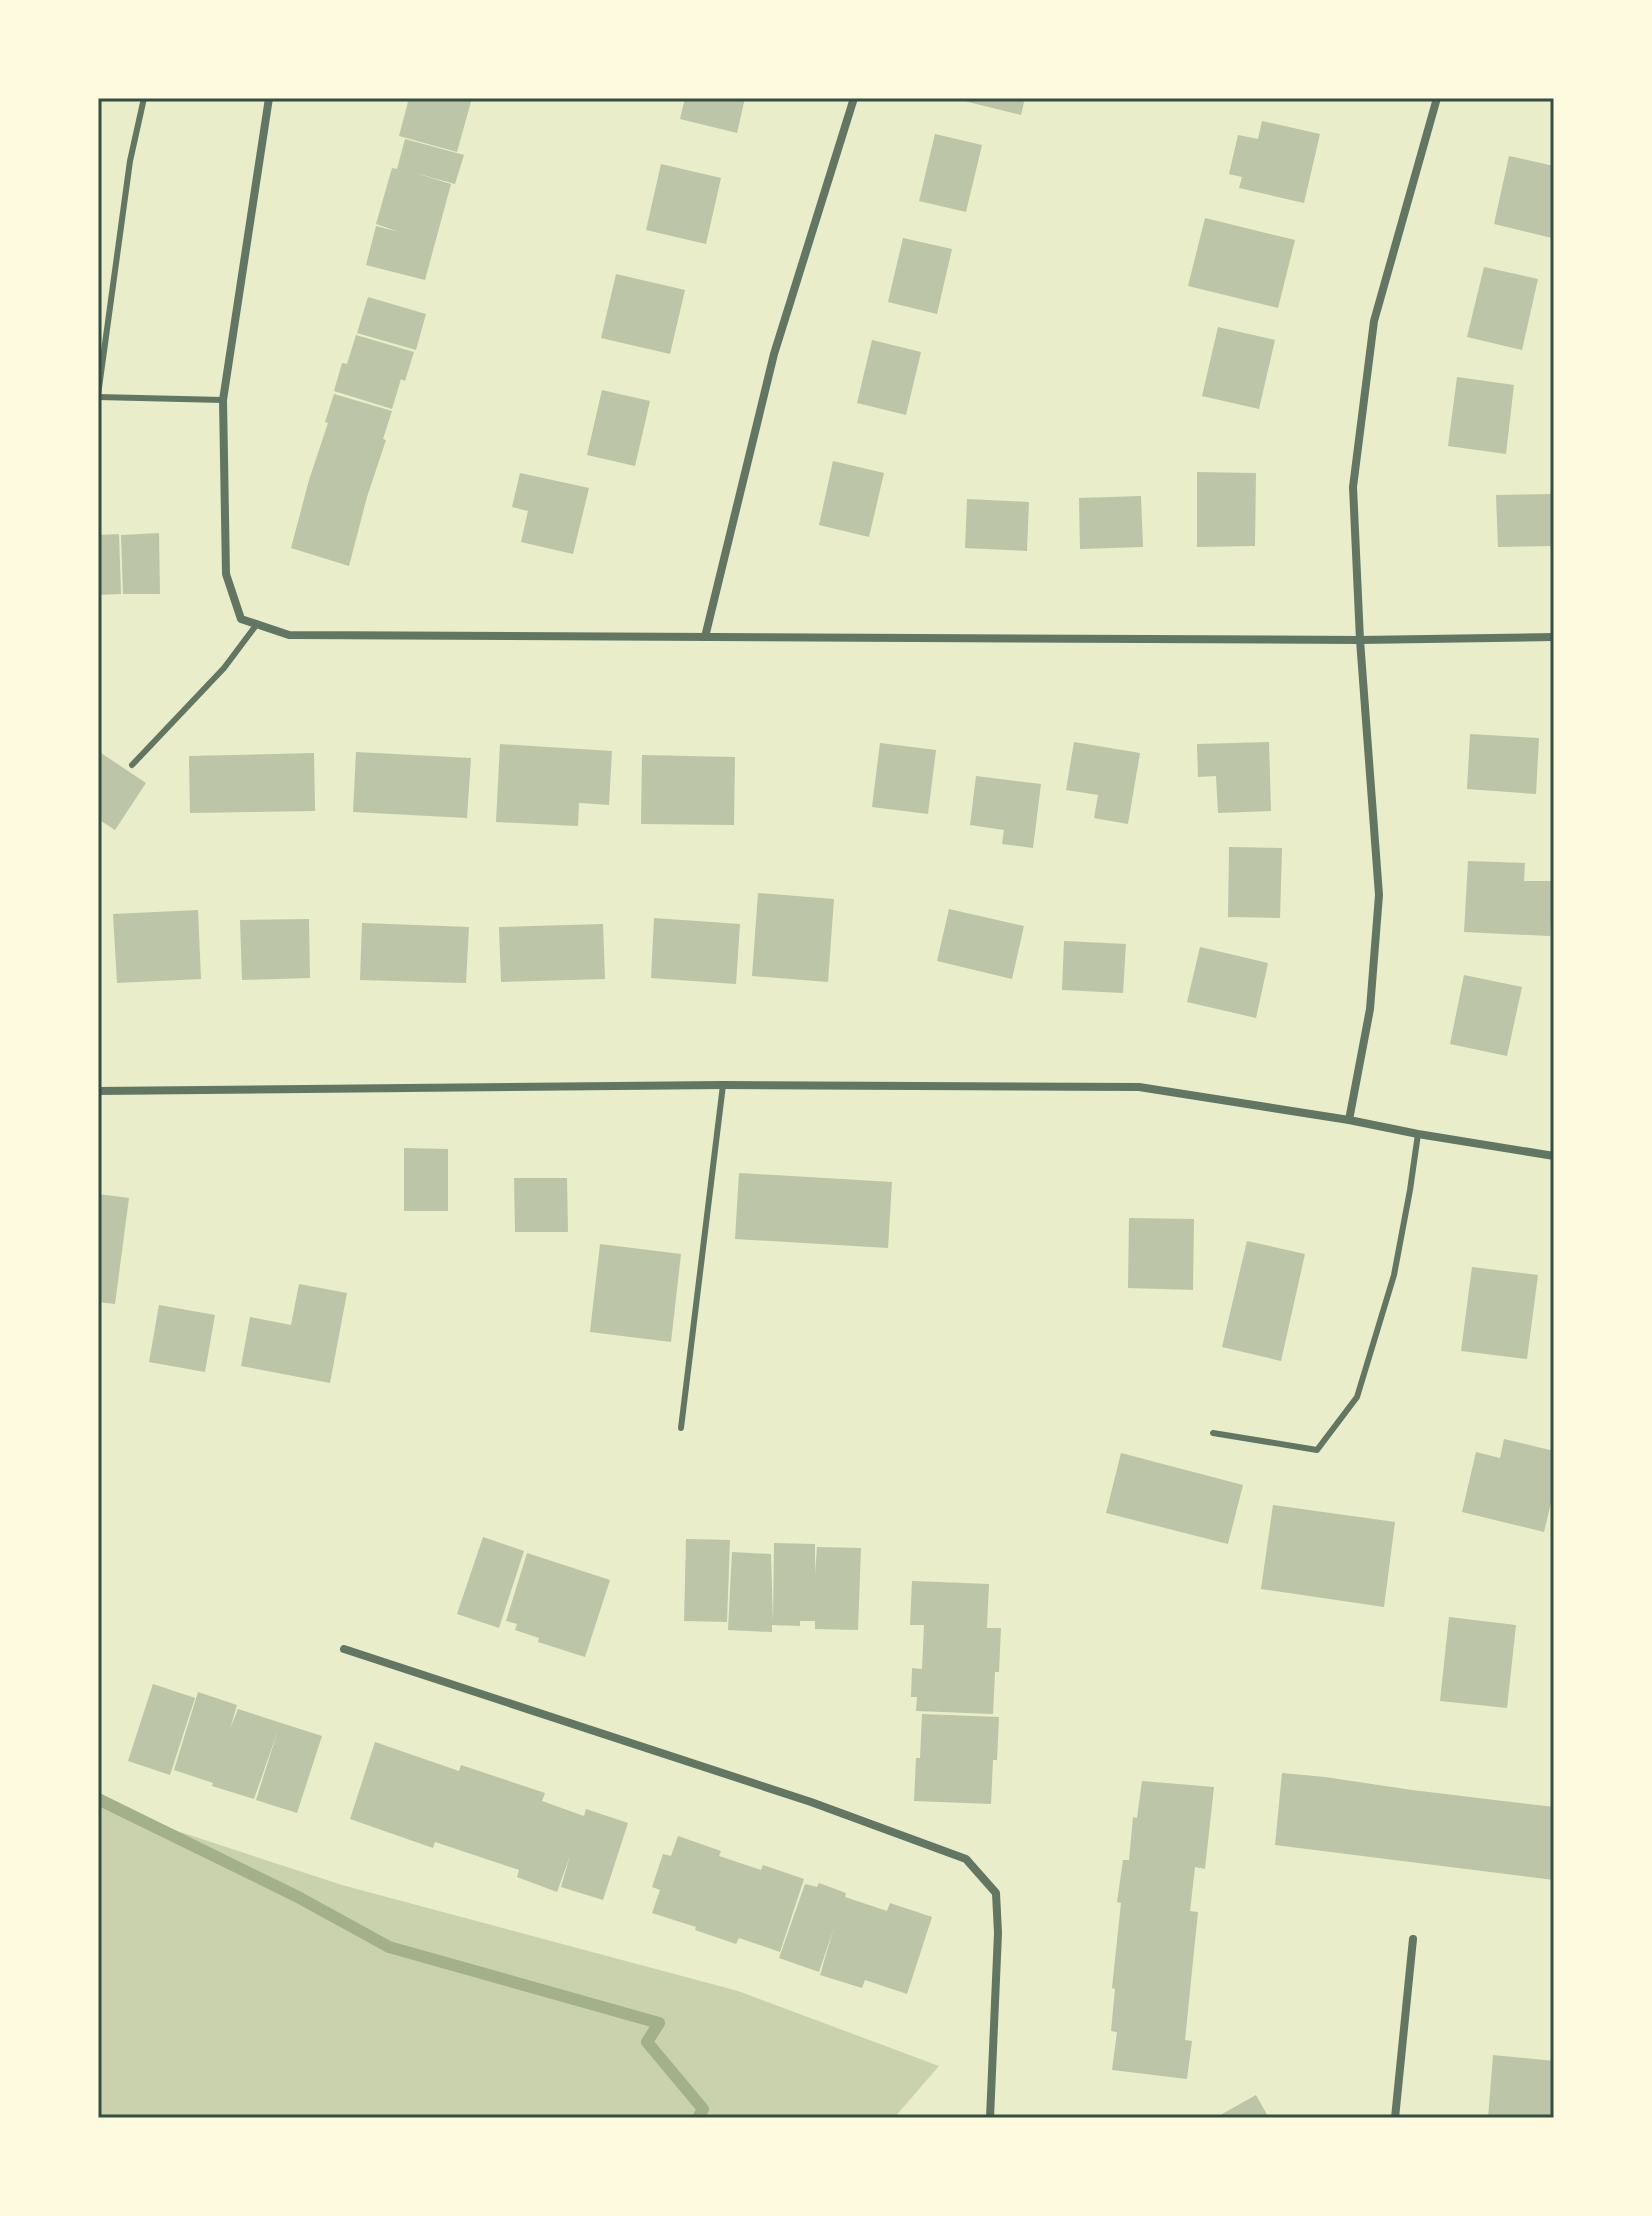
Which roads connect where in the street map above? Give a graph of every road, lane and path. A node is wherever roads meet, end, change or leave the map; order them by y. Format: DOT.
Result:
graph roads {
  1 [pos="144,98"];
  2 [pos="269,98"];
  3 [pos="854,98"];
  4 [pos="1437,98"];
  5 [pos="98,396"];
  6 [pos="223,400"];
  7 [pos="257,624"];
  8 [pos="705,637"];
  9 [pos="1554,637"];
  10 [pos="1360,640"];
  11 [pos="132,765"];
  12 [pos="723,1085"];
  13 [pos="98,1091"];
  14 [pos="1349,1120"];
  15 [pos="1418,1134"];
  16 [pos="1554,1156"];
  17 [pos="681,1428"];
  18 [pos="1213,1433"];
  19 [pos="344,1649"];
  20 [pos="1413,1939"];
  21 [pos="990,2118"];
  22 [pos="1395,2118"];
  1 -- 5 [label="lane"];
  2 -- 6 [label="street"];
  3 -- 8 [label="street"];
  4 -- 10 [label="street"];
  5 -- 6 [label="lane"];
  6 -- 7 [label="street"];
  7 -- 8 [label="street"];
  7 -- 11 [label="lane"];
  8 -- 10 [label="street"];
  9 -- 10 [label="street"];
  10 -- 14 [label="street"];
  12 -- 13 [label="street"];
  12 -- 14 [label="street"];
  12 -- 17 [label="lane"];
  14 -- 15 [label="street"];
  15 -- 16 [label="street"];
  15 -- 18 [label="lane"];
  19 -- 21 [label="street"];
  20 -- 22 [label="street"];
}
